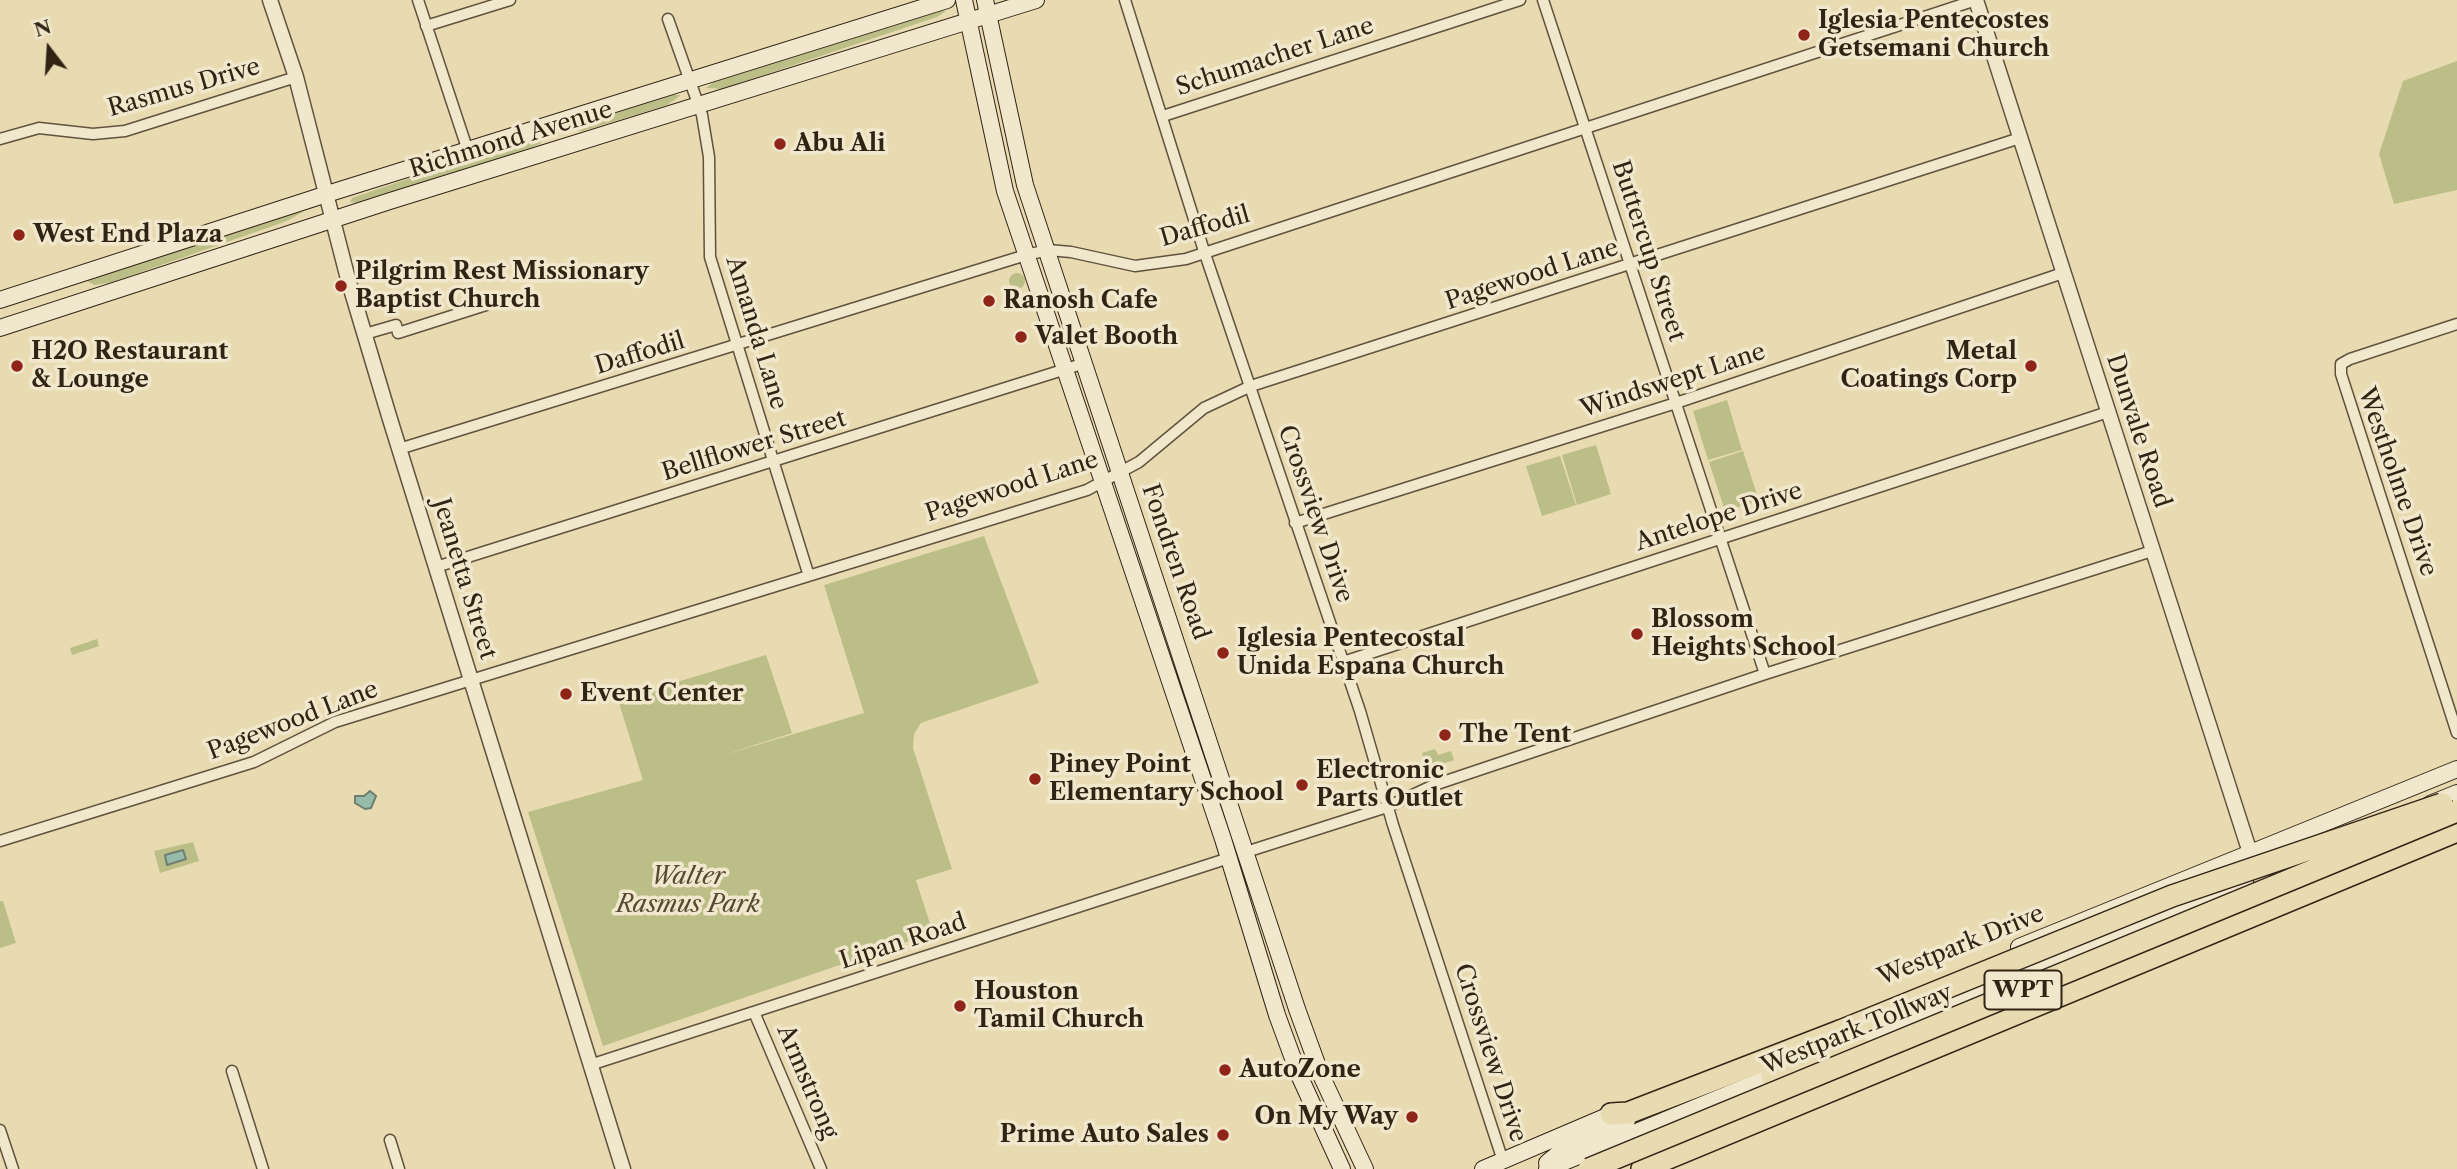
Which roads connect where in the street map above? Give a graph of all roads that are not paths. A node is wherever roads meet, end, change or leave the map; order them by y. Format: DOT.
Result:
graph roads {
  1 [pos="270,0"];
  2 [pos="418,0"];
  3 [pos="510,0"];
  4 [pos="947,0"];
  5 [pos="964,0"];
  6 [pos="1036,0"];
  7 [pos="1125,0"];
  8 [pos="1520,0"];
  9 [pos="1543,0"];
  10 [pos="1976,0"];
  11 [pos="986,7"];
  12 [pos="668,19"];
  13 [pos="968,21"];
  14 [pos="426,26"];
  15 [pos="296,77"];
  16 [pos="690,82"];
  17 [pos="698,105"];
  18 [pos="1163,116"];
  19 [pos="1586,127"];
  20 [pos="2020,138"];
  21 [pos="0,139"];
  22 [pos="468,151"];
  23 [pos="327,194"];
  24 [pos="333,220"];
  25 [pos="1048,250"];
  26 [pos="1204,251"];
  27 [pos="1026,255"];
  28 [pos="1631,265"];
  29 [pos="2063,273"];
  30 [pos="0,300"];
  31 [pos="486,305"];
  32 [pos="2457,324"];
  33 [pos="0,328"];
  34 [pos="365,334"];
  35 [pos="737,346"];
  36 [pos="1085,363"];
  37 [pos="1064,370"];
  38 [pos="1251,386"];
  39 [pos="1676,402"];
  40 [pos="2108,412"];
  41 [pos="399,449"];
  42 [pos="773,462"];
  43 [pos="1120,472"];
  44 [pos="1102,482"];
  45 [pos="1295,523"];
  46 [pos="1720,538"];
  47 [pos="2152,551"];
  48 [pos="436,567"];
  49 [pos="808,573"];
  50 [pos="1164,600"];
  51 [pos="1145,605"];
  52 [pos="1343,662"];
  53 [pos="1765,674"];
  54 [pos="471,680"];
  55 [pos="1203,720"];
  56 [pos="1185,725"];
  57 [pos="2457,733"];
  58 [pos="2457,769"];
  59 [pos="1202,777"];
  60 [pos="2457,793"];
  61 [pos="2457,799"];
  62 [pos="1387,807"];
  63 [pos="2457,811"];
  64 [pos="2457,831"];
  65 [pos="0,841"];
  66 [pos="1246,852"];
  67 [pos="2250,854"];
  68 [pos="1229,859"];
  69 [pos="2257,876"];
  70 [pos="1268,921"];
  71 [pos="2137,963"];
  72 [pos="1297,1009"];
  73 [pos="754,1012"];
  74 [pos="1276,1015"];
  75 [pos="590,1065"];
  76 [pos="232,1071"];
  77 [pos="1772,1076"];
  78 [pos="1622,1111"];
  79 [pos="1341,1122"];
  80 [pos="1322,1129"];
  81 [pos="0,1130"];
  82 [pos="390,1140"];
  83 [pos="1503,1161"];
  84 [pos="13,1169"];
  85 [pos="263,1169"];
  86 [pos="399,1169"];
  87 [pos="623,1169"];
  88 [pos="821,1169"];
  89 [pos="1342,1169"];
  90 [pos="1365,1169"];
  91 [pos="1483,1169"];
  92 [pos="1540,1169"];
  93 [pos="1547,1169"];
  94 [pos="1589,1169"];
  95 [pos="1642,1169"];
  1 -- 15 [label="street, Jeanetta Street"];
  2 -- 14 [label="street"];
  3 -- 14 [label="street"];
  4 -- 16 [label="main road, Richmond Avenue"];
  5 -- 13 [label="main road, Fondren Road"];
  6 -- 11 [label="main road, Richmond Avenue"];
  7 -- 18 [label="street, Crossview Drive"];
  8 -- 18 [label="street, Schumacher Lane"];
  9 -- 19 [label="street, Buttercup Street"];
  10 -- 19 [label="street, Daffodil"];
  10 -- 20 [label="street, Dunvale Road"];
  11 -- 13 [label="main road, Richmond Avenue"];
  11 -- 25 [label="main road, Fondren Road"];
  12 -- 16 [label="street, Amanda Lane"];
  13 -- 17 [label="main road, Richmond Avenue"];
  13 -- 27 [label="main road, Fondren Road"];
  14 -- 22 [label="street"];
  15 -- 21 [label="street, Rasmus Drive"];
  15 -- 23 [label="street, Jeanetta Street"];
  16 -- 17 [label="street, Amanda Lane"];
  16 -- 22 [label="main road, Richmond Avenue"];
  17 -- 24 [label="main road, Richmond Avenue"];
  17 -- 35 [label="street, Amanda Lane"];
  18 -- 26 [label="street, Crossview Drive"];
  19 -- 26 [label="street, Daffodil"];
  19 -- 28 [label="street, Buttercup Street"];
  20 -- 28 [label="street, Pagewood Lane"];
  20 -- 29 [label="street, Dunvale Road"];
  22 -- 23 [label="main road, Richmond Avenue"];
  23 -- 24 [label="street, Jeanetta Street"];
  23 -- 30 [label="main road, Richmond Avenue"];
  24 -- 33 [label="main road, Richmond Avenue"];
  24 -- 34 [label="street, Jeanetta Street"];
  25 -- 26 [label="street, Daffodil"];
  25 -- 27 [label="street, Daffodil"];
  25 -- 36 [label="main road, Fondren Road"];
  26 -- 38 [label="street, Crossview Drive"];
  27 -- 35 [label="street, Daffodil"];
  27 -- 37 [label="main road, Fondren Road"];
  28 -- 38 [label="street, Pagewood Lane"];
  28 -- 39 [label="street, Buttercup Street"];
  29 -- 39 [label="street, Windswept Lane"];
  29 -- 40 [label="street, Dunvale Road"];
  31 -- 34 [label="street"];
  32 -- 57 [label="street, Westholme Drive"];
  34 -- 41 [label="street, Jeanetta Street"];
  35 -- 41 [label="street, Daffodil"];
  35 -- 42 [label="street, Amanda Lane"];
  36 -- 37 [label="street, Bellflower Street"];
  36 -- 43 [label="main road, Fondren Road"];
  37 -- 42 [label="street, Bellflower Street"];
  37 -- 44 [label="main road, Fondren Road"];
  38 -- 43 [label="street, Pagewood Lane"];
  38 -- 45 [label="street, Crossview Drive"];
  39 -- 45 [label="street, Windswept Lane"];
  39 -- 46 [label="street, Buttercup Street"];
  40 -- 46 [label="street, Antelope Drive"];
  40 -- 47 [label="street, Dunvale Road"];
  41 -- 48 [label="street, Jeanetta Street"];
  42 -- 48 [label="street, Bellflower Street"];
  42 -- 49 [label="street, Amanda Lane"];
  43 -- 44 [label="street, Pagewood Lane"];
  43 -- 50 [label="main road, Fondren Road"];
  44 -- 49 [label="street, Pagewood Lane"];
  44 -- 51 [label="main road, Fondren Road"];
  45 -- 52 [label="street, Crossview Drive"];
  46 -- 52 [label="street, Antelope Drive"];
  46 -- 53 [label="street, Buttercup Street"];
  47 -- 53 [label="street"];
  47 -- 67 [label="street, Dunvale Road"];
  48 -- 54 [label="street, Jeanetta Street"];
  49 -- 54 [label="street, Pagewood Lane"];
  50 -- 51 [label="main road"];
  50 -- 55 [label="main road, Fondren Road"];
  51 -- 56 [label="main road, Fondren Road"];
  52 -- 62 [label="street, Crossview Drive"];
  53 -- 62 [label="street"];
  54 -- 65 [label="street, Pagewood Lane"];
  54 -- 75 [label="street, Jeanetta Street"];
  55 -- 56 [label="main road"];
  55 -- 66 [label="main road, Fondren Road"];
  56 -- 59 [label="main road, Fondren Road"];
  58 -- 67 [label="main road, Westpark Drive"];
  59 -- 66 [label="main road"];
  59 -- 68 [label="main road, Fondren Road"];
  60 -- 69 [label="main road, Westpark Drive"];
  61 -- 78 [label="highway, bridge"];
  62 -- 66 [label="street"];
  62 -- 83 [label="street, Crossview Drive"];
  63 -- 94 [label="highway, Westpark Tollway / WPT, bridge"];
  64 -- 71 [label="highway, Westpark Tollway / WPT"];
  66 -- 70 [label="main road, Fondren Road"];
  67 -- 69 [label="street, Dunvale Road"];
  67 -- 78 [label="main road, Westpark Drive"];
  68 -- 70 [label="main road"];
  68 -- 73 [label="street, Lipan Road"];
  68 -- 74 [label="main road, Fondren Road"];
  69 -- 77 [label="main road, Westpark Drive"];
  70 -- 72 [label="main road, Fondren Road"];
  71 -- 77 [label="highway"];
  71 -- 95 [label="highway, Westpark Tollway / WPT"];
  72 -- 74 [label="main road"];
  72 -- 79 [label="main road, Fondren Road"];
  73 -- 75 [label="street, Lipan Road"];
  73 -- 88 [label="street, Armstrong"];
  74 -- 80 [label="main road, Fondren Road"];
  75 -- 87 [label="street, Jeanetta Street"];
  76 -- 85 [label="street"];
  77 -- 93 [label="main road, Westpark Drive"];
  78 -- 83 [label="main road, Westpark Drive"];
  78 -- 92 [label="main road"];
  79 -- 80 [label="main road"];
  79 -- 90 [label="main road, Fondren Road"];
  80 -- 89 [label="main road, Fondren Road"];
  81 -- 84 [label="street"];
  82 -- 86 [label="street"];
  83 -- 91 [label="main road, Westpark Drive"];
}
